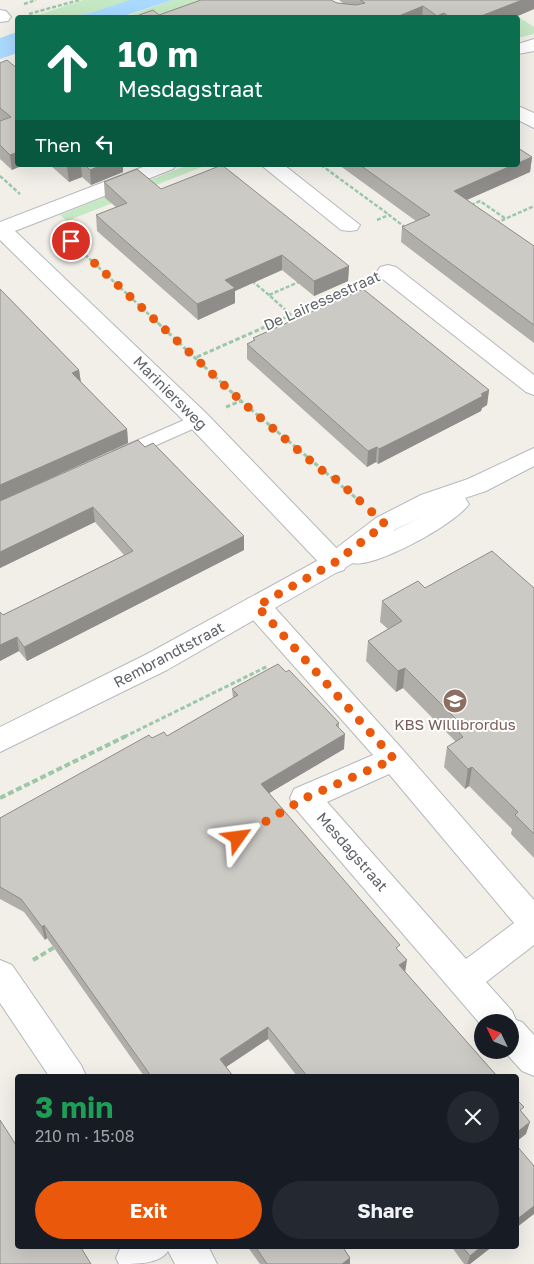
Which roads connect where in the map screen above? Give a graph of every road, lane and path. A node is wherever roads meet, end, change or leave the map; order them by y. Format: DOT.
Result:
graph roads {
  1 [pos="79,0"];
  2 [pos="1,16"];
  3 [pos="534,45"];
  4 [pos="520,48"];
  5 [pos="520,113"];
  6 [pos="534,122"];
  7 [pos="159,167"];
  8 [pos="274,167"];
  9 [pos="325,167"];
  10 [pos="0,176"];
  11 [pos="473,196"];
  12 [pos="480,200"];
  13 [pos="534,206"];
  14 [pos="41,214"];
  15 [pos="389,215"];
  16 [pos="349,225"];
  17 [pos="490,226"];
  18 [pos="4,238"];
  19 [pos="388,272"];
  20 [pos="248,279"];
  21 [pos="269,295"];
  22 [pos="197,357"];
  23 [pos="534,387"];
  24 [pos="198,420"];
  25 [pos="534,456"];
  26 [pos="108,461"];
  27 [pos="478,485"];
  28 [pos="385,524"];
  29 [pos="334,563"];
  30 [pos="257,606"];
  31 [pos="298,652"];
  32 [pos="0,740"];
  33 [pos="394,759"];
  34 [pos="0,798"];
  35 [pos="534,925"];
  36 [pos="61,943"];
  37 [pos="1,977"];
  38 [pos="463,981"];
  39 [pos="493,1014"];
  40 [pos="519,1043"];
  41 [pos="534,1060"];
  42 [pos="68,1074"];
  43 [pos="148,1249"];
  44 [pos="187,1249"];
  45 [pos="138,1264"];
  46 [pos="198,1264"];
  1 -- 2 [label="path"];
  3 -- 4 [label="street"];
  5 -- 6 [label="street"];
  7 -- 14 [label="street"];
  8 -- 16 [label="street"];
  9 -- 15 [label="path"];
  10 -- 14 [label="path"];
  11 -- 12 [label="path"];
  13 -- 17 [label="path"];
  14 -- 18 [label="street"];
  14 -- 22 [label="path"];
  18 -- 24 [label="street, Mariniersweg"];
  19 -- 22 [label="path, De Lairessestraat"];
  19 -- 23 [label="street, De Lairessestraat"];
  20 -- 21 [label="path"];
  22 -- 28 [label="path"];
  24 -- 26 [label="lane"];
  24 -- 29 [label="street, Mariniersweg"];
  25 -- 27 [label="street, Rembrandtstraat"];
  27 -- 28 [label="street, Rembrandtstraat"];
  27 -- 29 [label="street, Rembrandtstraat"];
  28 -- 29 [label="street, Rembrandtstraat"];
  29 -- 30 [label="street, Rembrandtstraat"];
  30 -- 31 [label="street"];
  30 -- 32 [label="street, Rembrandtstraat"];
  31 -- 33 [label="street"];
  31 -- 34 [label="path"];
  33 -- 35 [label="street"];
  33 -- 38 [label="street, Mesdagstraat"];
  35 -- 38 [label="street"];
  36 -- 37 [label="path"];
  37 -- 42 [label="street"];
  38 -- 39 [label="street, Mesdagstraat"];
  40 -- 41 [label="street"];
  43 -- 45 [label="street"];
  44 -- 46 [label="street"];
}
